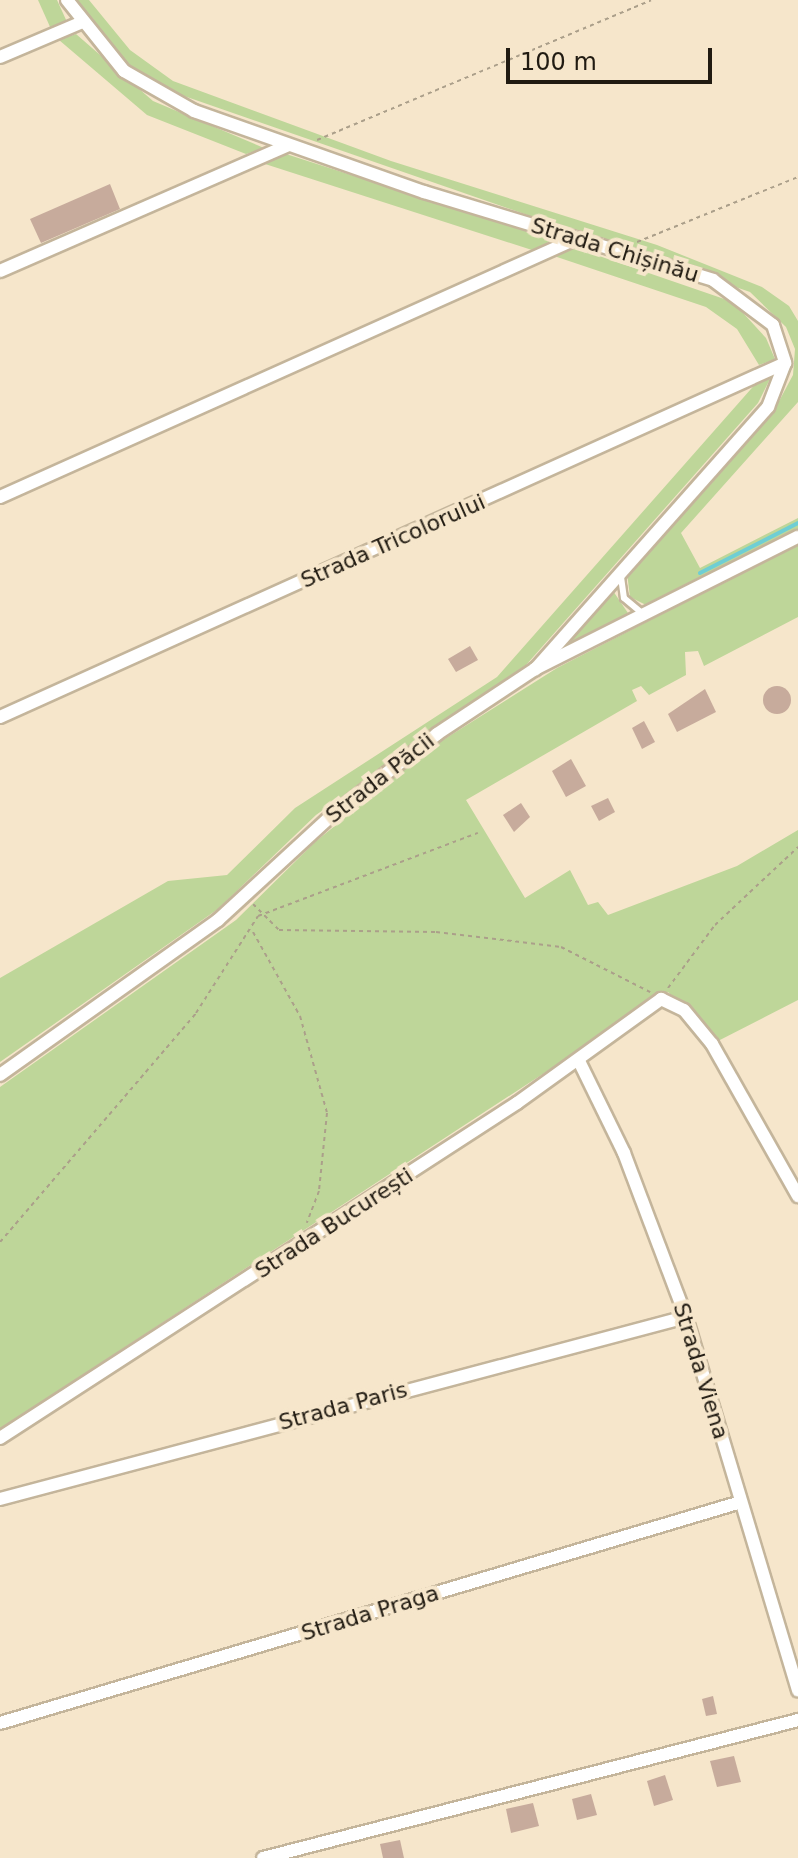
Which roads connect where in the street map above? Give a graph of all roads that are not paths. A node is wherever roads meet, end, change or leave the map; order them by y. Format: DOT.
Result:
graph roads {
  1 [pos="67,0"];
  2 [pos="80,23"];
  3 [pos="0,57"];
  4 [pos="293,147"];
  5 [pos="578,238"];
  6 [pos="0,271"];
  7 [pos="785,363"];
  8 [pos="0,497"];
  9 [pos="798,537"];
  10 [pos="623,566"];
  11 [pos="645,615"];
  12 [pos="535,669"];
  13 [pos="0,717"];
  14 [pos="579,1061"];
  15 [pos="0,1075"];
  16 [pos="798,1196"];
  17 [pos="686,1317"];
  18 [pos="0,1438"];
  19 [pos="0,1499"];
  20 [pos="741,1502"];
  21 [pos="798,1691"];
  22 [pos="798,1720"];
  23 [pos="0,1723"];
  24 [pos="263,1858"];
  1 -- 2 [label="street, Strada Chișinău"];
  2 -- 3 [label="street"];
  2 -- 4 [label="street, Strada Chișinău"];
  4 -- 5 [label="street, Strada Chișinău"];
  4 -- 6 [label="street"];
  5 -- 7 [label="street, Strada Chișinău"];
  5 -- 8 [label="street"];
  7 -- 10 [label="street"];
  7 -- 13 [label="street, Strada Tricolorului"];
  9 -- 11 [label="street, Strada Păcii"];
  10 -- 11 [label="lane"];
  10 -- 12 [label="street"];
  11 -- 12 [label="street, Strada Păcii"];
  12 -- 15 [label="street, Strada Păcii"];
  14 -- 16 [label="street, Strada București"];
  14 -- 17 [label="street, Strada Viena"];
  14 -- 18 [label="street, Strada București"];
  17 -- 19 [label="street, Strada Paris"];
  17 -- 20 [label="street, Strada Viena"];
  20 -- 21 [label="street, Strada Viena"];
  20 -- 23 [label="street, Strada Praga"];
  22 -- 24 [label="street"];
}
